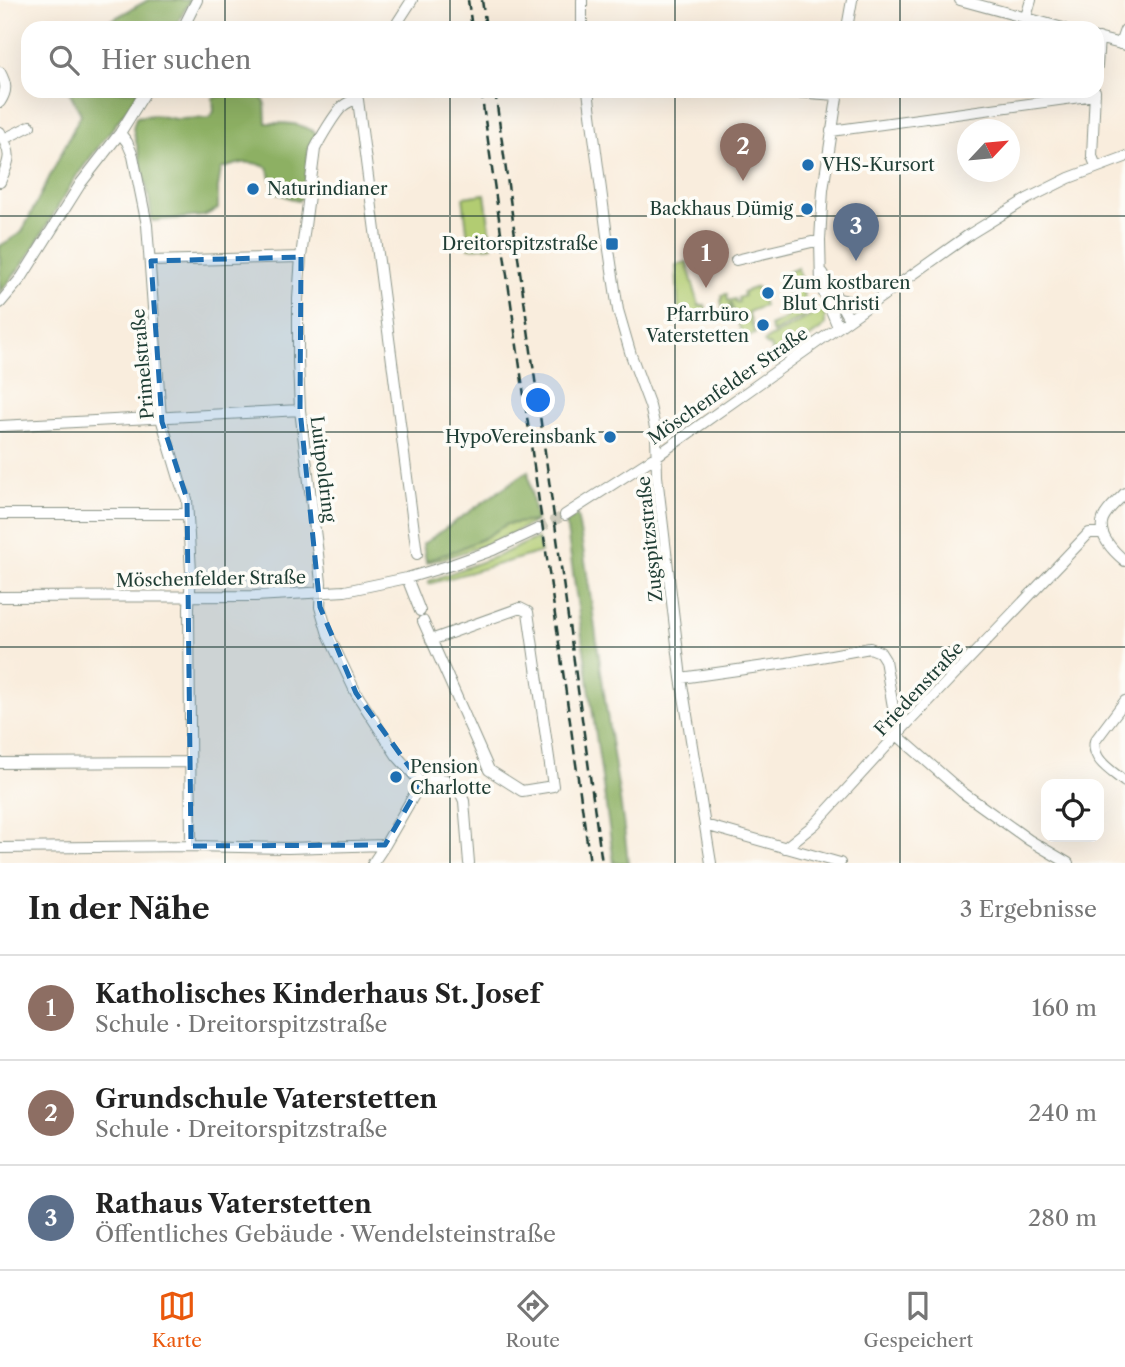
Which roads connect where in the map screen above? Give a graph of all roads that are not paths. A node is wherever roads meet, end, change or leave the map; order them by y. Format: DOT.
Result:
graph roads {
  1 [pos="197,0"];
  2 [pos="412,0"];
  3 [pos="582,0"];
  4 [pos="852,0"];
  5 [pos="960,0"];
  6 [pos="1031,0"];
  7 [pos="1026,17"];
  8 [pos="186,21"];
  9 [pos="398,21"];
  10 [pos="582,21"];
  11 [pos="848,21"];
  12 [pos="1039,21"];
  13 [pos="1125,30"];
  14 [pos="1104,40"];
  15 [pos="1123,45"];
  16 [pos="0,72"];
  17 [pos="142,98"];
  18 [pos="352,98"];
  19 [pos="358,98"];
  20 [pos="589,98"];
  21 [pos="836,98"];
  22 [pos="1060,98"];
  23 [pos="1095,98"];
  24 [pos="0,102"];
  25 [pos="30,126"];
  26 [pos="831,131"];
  27 [pos="120,133"];
  28 [pos="2,136"];
  29 [pos="1125,156"];
  30 [pos="1096,166"];
  31 [pos="0,182"];
  32 [pos="820,240"];
  33 [pos="302,257"];
  34 [pos="736,260"];
  35 [pos="151,261"];
  36 [pos="821,270"];
  37 [pos="838,299"];
  38 [pos="0,303"];
  39 [pos="869,305"];
  40 [pos="849,319"];
  41 [pos="838,327"];
  42 [pos="300,410"];
  43 [pos="162,418"];
  44 [pos="0,426"];
  45 [pos="658,455"];
  46 [pos="1125,494"];
  47 [pos="0,514"];
  48 [pos="187,514"];
  49 [pos="565,514"];
  50 [pos="538,529"];
  51 [pos="1103,533"];
  52 [pos="417,554"];
  53 [pos="1125,561"];
  54 [pos="407,578"];
  55 [pos="320,593"];
  56 [pos="190,596"];
  57 [pos="0,597"];
  58 [pos="431,640"];
  59 [pos="681,678"];
  60 [pos="1125,701"];
  61 [pos="905,726"];
  62 [pos="897,735"];
  63 [pos="190,762"];
  64 [pos="0,763"];
  65 [pos="1125,782"];
  66 [pos="421,783"];
  67 [pos="705,825"];
  68 [pos="385,845"];
  69 [pos="191,846"];
  70 [pos="0,848"];
  71 [pos="785,848"];
  72 [pos="373,863"];
  73 [pos="469,863"];
  74 [pos="711,863"];
  75 [pos="840,863"];
  76 [pos="1068,863"];
  1 -- 8 [label="street"];
  2 -- 9 [label="street"];
  3 -- 10 [label="street"];
  4 -- 11 [label="street"];
  5 -- 7 [label="street"];
  6 -- 7 [label="street"];
  7 -- 12 [label="street"];
  13 -- 15 [label="street"];
  14 -- 15 [label="street"];
  16 -- 24 [label="street"];
  17 -- 27 [label="street"];
  18 -- 33 [label="street, Luitpoldring"];
  19 -- 52 [label="street"];
  20 -- 45 [label="street, Zugspitzstraße"];
  21 -- 26 [label="street"];
  22 -- 26 [label="street"];
  23 -- 30 [label="street"];
  25 -- 28 [label="street"];
  26 -- 32 [label="street"];
  27 -- 35 [label="street, Primelstraße"];
  27 -- 38 [label="street"];
  28 -- 31 [label="street"];
  29 -- 30 [label="street, Möschenfelder Straße"];
  30 -- 39 [label="street, Möschenfelder Straße"];
  32 -- 34 [label="street"];
  32 -- 36 [label="street"];
  33 -- 35 [label="street"];
  33 -- 42 [label="street, Luitpoldring"];
  35 -- 43 [label="street, Primelstraße"];
  36 -- 37 [label="street"];
  36 -- 41 [label="street"];
  37 -- 39 [label="street"];
  37 -- 40 [label="street"];
  39 -- 40 [label="street, Möschenfelder Straße"];
  40 -- 41 [label="street, Möschenfelder Straße"];
  41 -- 45 [label="street, Möschenfelder Straße"];
  42 -- 43 [label="street"];
  42 -- 55 [label="street, Luitpoldring"];
  43 -- 44 [label="street"];
  43 -- 48 [label="street, Primelstraße"];
  45 -- 49 [label="street, Möschenfelder Straße"];
  45 -- 59 [label="street, Zugspitzstraße"];
  46 -- 51 [label="street"];
  47 -- 48 [label="street"];
  48 -- 56 [label="street, Primelstraße"];
  50 -- 54 [label="street, Möschenfelder Straße"];
  51 -- 53 [label="street"];
  51 -- 61 [label="street, Friedenstraße"];
  54 -- 55 [label="street, Möschenfelder Straße"];
  54 -- 58 [label="street"];
  55 -- 56 [label="street, Möschenfelder Straße"];
  55 -- 66 [label="street, Luitpoldring"];
  56 -- 57 [label="street, Möschenfelder Straße"];
  56 -- 63 [label="street, Primelstraße"];
  58 -- 58 [label="street"];
  59 -- 61 [label="street"];
  59 -- 67 [label="street, Zugspitzstraße"];
  60 -- 65 [label="street"];
  61 -- 62 [label="street, Friedenstraße"];
  62 -- 71 [label="street, Friedenstraße"];
  62 -- 76 [label="street"];
  63 -- 64 [label="street"];
  63 -- 69 [label="street, Primelstraße"];
  66 -- 68 [label="street"];
  66 -- 73 [label="street"];
  67 -- 71 [label="street"];
  67 -- 74 [label="street, Zugspitzstraße"];
  68 -- 69 [label="street"];
  68 -- 72 [label="street"];
  69 -- 70 [label="street"];
  71 -- 75 [label="street"];
}
